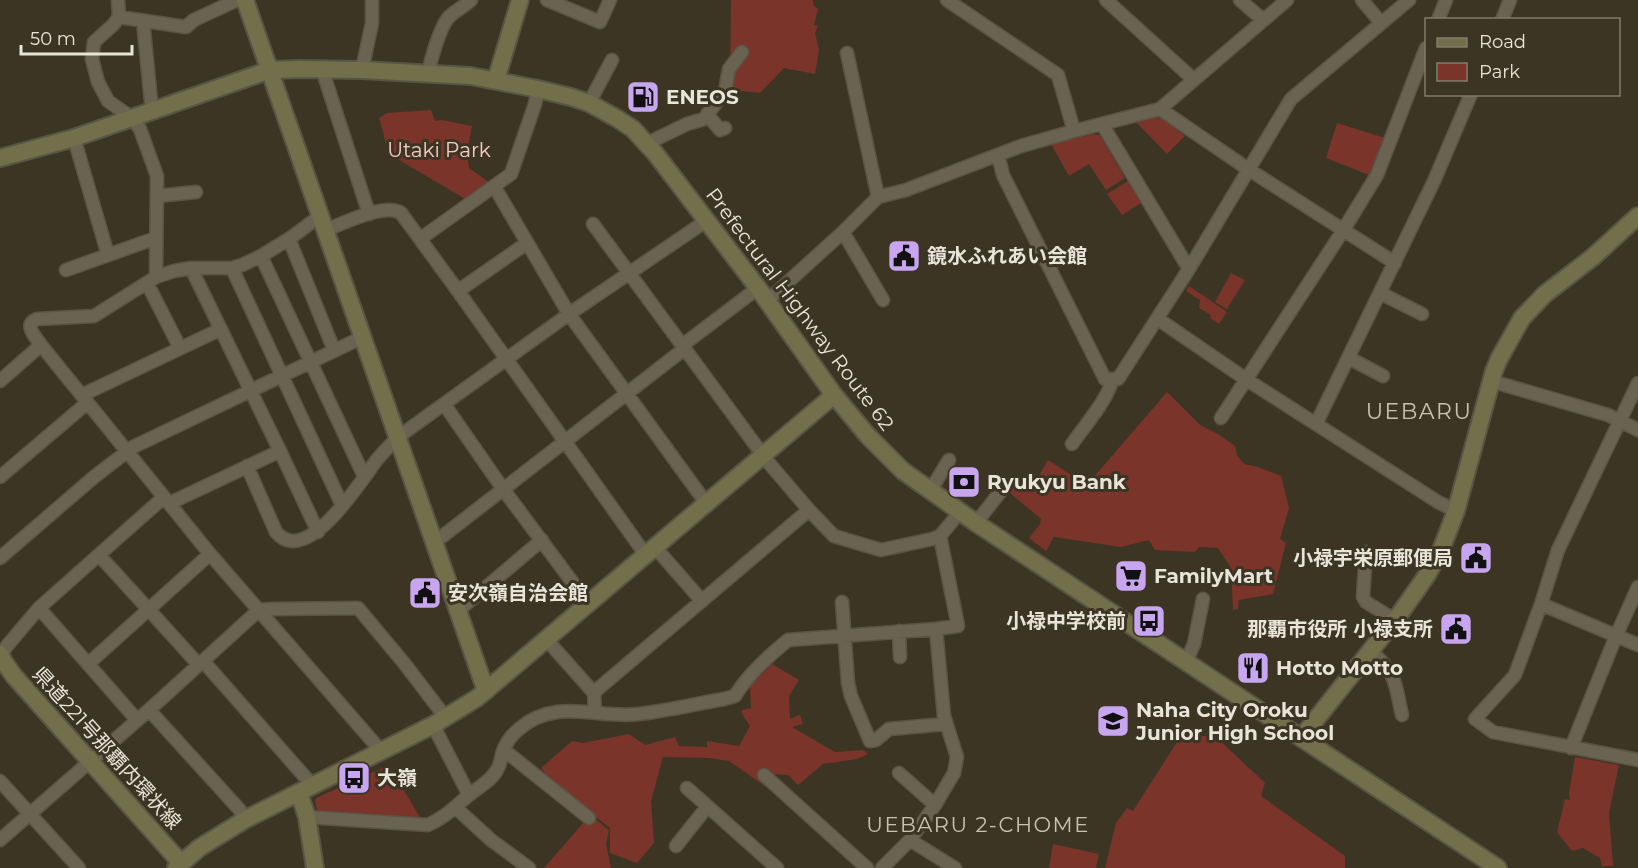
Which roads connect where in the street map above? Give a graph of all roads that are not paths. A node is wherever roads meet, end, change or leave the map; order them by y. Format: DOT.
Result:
graph roads {
  1 [pos="118,0"];
  2 [pos="237,0"];
  3 [pos="245,0"];
  4 [pos="372,0"];
  5 [pos="471,0"];
  6 [pos="520,0"];
  7 [pos="547,0"];
  8 [pos="610,0"];
  9 [pos="947,0"];
  10 [pos="1106,0"];
  11 [pos="1240,0"];
  12 [pos="1287,0"];
  13 [pos="1362,0"];
  14 [pos="1409,0"];
  15 [pos="1446,0"];
  16 [pos="1510,0"];
  17 [pos="118,17"];
  18 [pos="1439,18"];
  19 [pos="1503,18"];
  20 [pos="1263,20"];
  21 [pos="143,21"];
  22 [pos="1381,23"];
  23 [pos="1425,51"];
  24 [pos="742,52"];
  25 [pos="847,52"];
  26 [pos="612,60"];
  27 [pos="322,69"];
  28 [pos="270,70"];
  29 [pos="362,70"];
  30 [pos="428,74"];
  31 [pos="496,80"];
  32 [pos="1193,80"];
  33 [pos="538,89"];
  34 [pos="1470,96"];
  35 [pos="589,103"];
  36 [pos="1160,109"];
  37 [pos="152,111"];
  38 [pos="707,114"];
  39 [pos="132,118"];
  40 [pos="1102,124"];
  41 [pos="725,128"];
  42 [pos="1074,131"];
  43 [pos="74,138"];
  44 [pos="647,144"];
  45 [pos="998,155"];
  46 [pos="0,158"];
  47 [pos="1248,169"];
  48 [pos="494,186"];
  49 [pos="196,192"];
  50 [pos="157,195"];
  51 [pos="878,197"];
  52 [pos="369,214"];
  53 [pos="1638,216"];
  54 [pos="706,221"];
  55 [pos="323,223"];
  56 [pos="593,224"];
  57 [pos="1344,229"];
  58 [pos="843,232"];
  59 [pos="156,238"];
  60 [pos="289,239"];
  61 [pos="420,239"];
  62 [pos="527,243"];
  63 [pos="108,255"];
  64 [pos="261,256"];
  65 [pos="1395,263"];
  66 [pos="191,268"];
  67 [pos="232,268"];
  68 [pos="1189,269"];
  69 [pos="66,270"];
  70 [pos="630,272"];
  71 [pos="151,280"];
  72 [pos="459,291"];
  73 [pos="1380,293"];
  74 [pos="763,295"];
  75 [pos="883,300"];
  76 [pos="569,314"];
  77 [pos="1422,314"];
  78 [pos="1158,319"];
  79 [pos="221,329"];
  80 [pos="363,337"];
  81 [pos="41,345"];
  82 [pos="180,348"];
  83 [pos="684,348"];
  84 [pos="334,350"];
  85 [pos="1349,358"];
  86 [pos="506,359"];
  87 [pos="309,362"];
  88 [pos="282,375"];
  89 [pos="1383,376"];
  90 [pos="1112,379"];
  91 [pos="1247,380"];
  92 [pos="0,381"];
  93 [pos="1491,381"];
  94 [pos="1638,382"];
  95 [pos="251,390"];
  96 [pos="627,392"];
  97 [pos="834,395"];
  98 [pos="85,399"];
  99 [pos="444,404"];
  100 [pos="1221,418"];
  101 [pos="1621,421"];
  102 [pos="1316,424"];
  103 [pos="1638,430"];
  104 [pos="398,437"];
  105 [pos="564,441"];
  106 [pos="1072,444"];
  107 [pos="280,451"];
  108 [pos="127,452"];
  109 [pos="763,454"];
  110 [pos="949,460"];
  111 [pos="247,466"];
  112 [pos="0,477"];
  113 [pos="364,477"];
  114 [pos="503,489"];
  115 [pos="930,491"];
  116 [pos="1001,491"];
  117 [pos="167,500"];
  118 [pos="706,503"];
  119 [pos="342,505"];
  120 [pos="809,510"];
  121 [pos="1456,511"];
  122 [pos="960,512"];
  123 [pos="976,523"];
  124 [pos="318,532"];
  125 [pos="940,536"];
  126 [pos="542,540"];
  127 [pos="435,542"];
  128 [pos="650,550"];
  129 [pos="1366,552"];
  130 [pos="210,554"];
  131 [pos="99,555"];
  132 [pos="0,558"];
  133 [pos="1638,587"];
  134 [pos="1203,599"];
  135 [pos="702,601"];
  136 [pos="842,602"];
  137 [pos="588,603"];
  138 [pos="1541,604"];
  139 [pos="39,608"];
  140 [pos="148,610"];
  141 [pos="259,610"];
  142 [pos="459,610"];
  143 [pos="1395,620"];
  144 [pos="936,629"];
  145 [pos="899,631"];
  146 [pos="845,636"];
  147 [pos="1616,636"];
  148 [pos="546,639"];
  149 [pos="1638,645"];
  150 [pos="1370,651"];
  151 [pos="0,656"];
  152 [pos="900,657"];
  153 [pos="1186,662"];
  154 [pos="201,663"];
  155 [pos="88,664"];
  156 [pos="486,691"];
  157 [pos="594,693"];
  158 [pos="149,710"];
  159 [pos="595,712"];
  160 [pos="1402,715"];
  161 [pos="137,720"];
  162 [pos="439,722"];
  163 [pos="945,724"];
  164 [pos="1301,738"];
  165 [pos="1571,748"];
  166 [pos="504,750"];
  167 [pos="381,751"];
  168 [pos="1638,760"];
  169 [pos="91,761"];
  170 [pos="899,773"];
  171 [pos="764,775"];
  172 [pos="0,781"];
  173 [pos="306,789"];
  174 [pos="687,789"];
  175 [pos="469,795"];
  176 [pos="935,805"];
  177 [pos="707,807"];
  178 [pos="456,808"];
  179 [pos="30,814"];
  180 [pos="308,817"];
  181 [pos="589,818"];
  182 [pos="246,819"];
  183 [pos="0,840"];
  184 [pos="910,840"];
  185 [pos="676,846"];
  186 [pos="179,866"];
  187 [pos="79,868"];
  188 [pos="315,868"];
  189 [pos="529,868"];
  190 [pos="777,868"];
  191 [pos="867,868"];
  192 [pos="882,868"];
  193 [pos="955,868"];
  194 [pos="1498,868"];
  1 -- 17 [label="street"];
  2 -- 21 [label="street"];
  3 -- 28 [label="street"];
  4 -- 29 [label="street"];
  5 -- 30 [label="street"];
  6 -- 31 [label="street"];
  7 -- 8 [label="street"];
  9 -- 42 [label="street"];
  10 -- 32 [label="street"];
  11 -- 20 [label="street"];
  12 -- 20 [label="street"];
  13 -- 22 [label="street"];
  14 -- 22 [label="street"];
  15 -- 18 [label="street"];
  16 -- 19 [label="street"];
  17 -- 21 [label="street"];
  17 -- 39 [label="street"];
  20 -- 32 [label="street"];
  21 -- 37 [label="street"];
  22 -- 47 [label="street"];
  23 -- 57 [label="street"];
  24 -- 38 [label="street"];
  25 -- 51 [label="street"];
  26 -- 35 [label="street"];
  27 -- 28 [label="street, Prefectural Highway Route 62"];
  27 -- 29 [label="street, Prefectural Highway Route 62"];
  27 -- 52 [label="street"];
  28 -- 37 [label="street, Prefectural Highway Route 62"];
  28 -- 55 [label="street"];
  29 -- 30 [label="street, Prefectural Highway Route 62"];
  30 -- 31 [label="street, Prefectural Highway Route 62"];
  31 -- 33 [label="street, Prefectural Highway Route 62"];
  32 -- 36 [label="street"];
  33 -- 35 [label="street, Prefectural Highway Route 62"];
  33 -- 48 [label="street"];
  34 -- 65 [label="street"];
  35 -- 44 [label="street, Prefectural Highway Route 62"];
  36 -- 40 [label="street"];
  36 -- 47 [label="street"];
  37 -- 39 [label="street, Prefectural Highway Route 62"];
  38 -- 41 [label="street"];
  38 -- 44 [label="street"];
  39 -- 43 [label="street, Prefectural Highway Route 62"];
  39 -- 50 [label="street"];
  40 -- 42 [label="street"];
  40 -- 68 [label="street"];
  42 -- 45 [label="street"];
  43 -- 46 [label="street, Prefectural Highway Route 62"];
  43 -- 63 [label="street"];
  44 -- 54 [label="street, Prefectural Highway Route 62"];
  45 -- 51 [label="street"];
  45 -- 90 [label="street"];
  47 -- 57 [label="street"];
  47 -- 68 [label="street"];
  48 -- 61 [label="street"];
  48 -- 62 [label="street"];
  49 -- 50 [label="street"];
  50 -- 59 [label="street"];
  51 -- 58 [label="street"];
  52 -- 55 [label="street"];
  52 -- 61 [label="street"];
  53 -- 93 [label="street"];
  54 -- 70 [label="street"];
  54 -- 74 [label="street, Prefectural Highway Route 62"];
  55 -- 60 [label="street"];
  55 -- 80 [label="street"];
  56 -- 70 [label="street"];
  57 -- 65 [label="street"];
  57 -- 91 [label="street"];
  58 -- 74 [label="street"];
  58 -- 75 [label="street"];
  59 -- 63 [label="street"];
  59 -- 71 [label="street"];
  60 -- 64 [label="street"];
  60 -- 84 [label="street"];
  61 -- 72 [label="street"];
  62 -- 72 [label="street"];
  62 -- 76 [label="street"];
  63 -- 69 [label="street"];
  64 -- 67 [label="street"];
  64 -- 87 [label="street"];
  65 -- 73 [label="street"];
  66 -- 67 [label="street"];
  66 -- 71 [label="street"];
  66 -- 79 [label="street"];
  67 -- 88 [label="street"];
  68 -- 78 [label="street"];
  70 -- 76 [label="street"];
  70 -- 83 [label="street"];
  71 -- 81 [label="street"];
  71 -- 82 [label="street"];
  72 -- 86 [label="street"];
  73 -- 77 [label="street"];
  73 -- 85 [label="street"];
  74 -- 83 [label="street"];
  74 -- 97 [label="street, Prefectural Highway Route 62"];
  76 -- 86 [label="street"];
  76 -- 96 [label="street"];
  78 -- 90 [label="street"];
  78 -- 91 [label="street"];
  79 -- 82 [label="street"];
  79 -- 95 [label="street"];
  80 -- 84 [label="street"];
  80 -- 104 [label="street"];
  81 -- 92 [label="street"];
  81 -- 98 [label="street"];
  82 -- 98 [label="street"];
  83 -- 96 [label="street"];
  83 -- 109 [label="street"];
  84 -- 87 [label="street"];
  85 -- 89 [label="street"];
  85 -- 102 [label="street"];
  86 -- 99 [label="street"];
  86 -- 105 [label="street"];
  87 -- 88 [label="street"];
  87 -- 113 [label="street"];
  88 -- 95 [label="street"];
  88 -- 119 [label="street"];
  90 -- 106 [label="street"];
  91 -- 100 [label="street"];
  91 -- 102 [label="street"];
  93 -- 101 [label="street"];
  93 -- 121 [label="street"];
  94 -- 101 [label="street"];
  95 -- 107 [label="street"];
  95 -- 108 [label="street"];
  96 -- 105 [label="street"];
  96 -- 118 [label="street"];
  97 -- 109 [label="street"];
  97 -- 115 [label="street, Prefectural Highway Route 62"];
  98 -- 108 [label="street"];
  98 -- 112 [label="street"];
  99 -- 104 [label="street"];
  99 -- 114 [label="street"];
  101 -- 103 [label="street"];
  101 -- 138 [label="street"];
  102 -- 121 [label="street"];
  104 -- 113 [label="street"];
  104 -- 127 [label="street"];
  105 -- 114 [label="street"];
  105 -- 128 [label="street"];
  107 -- 111 [label="street"];
  107 -- 124 [label="street"];
  108 -- 117 [label="street"];
  108 -- 132 [label="street"];
  109 -- 118 [label="street"];
  109 -- 120 [label="street"];
  110 -- 115 [label="street"];
  111 -- 117 [label="street"];
  111 -- 124 [label="street"];
  113 -- 119 [label="street"];
  114 -- 126 [label="street"];
  114 -- 127 [label="street"];
  115 -- 122 [label="street, Prefectural Highway Route 62"];
  116 -- 123 [label="street"];
  117 -- 130 [label="street"];
  117 -- 131 [label="street"];
  118 -- 128 [label="street"];
  119 -- 124 [label="street"];
  120 -- 125 [label="street"];
  120 -- 135 [label="street"];
  121 -- 143 [label="street"];
  122 -- 123 [label="street, Prefectural Highway Route 62"];
  122 -- 125 [label="street"];
  123 -- 153 [label="street, Prefectural Highway Route 62"];
  125 -- 144 [label="street"];
  126 -- 137 [label="street"];
  126 -- 142 [label="street"];
  127 -- 142 [label="street"];
  128 -- 135 [label="street"];
  128 -- 137 [label="street"];
  129 -- 143 [label="street"];
  130 -- 140 [label="street"];
  130 -- 141 [label="street"];
  131 -- 139 [label="street"];
  131 -- 140 [label="street"];
  133 -- 147 [label="street"];
  134 -- 153 [label="street"];
  135 -- 157 [label="street"];
  136 -- 146 [label="street"];
  137 -- 148 [label="street"];
  138 -- 147 [label="street"];
  138 -- 165 [label="street"];
  139 -- 151 [label="street"];
  139 -- 155 [label="street"];
  140 -- 154 [label="street"];
  140 -- 155 [label="street"];
  141 -- 154 [label="street"];
  141 -- 162 [label="street"];
  141 -- 167 [label="street"];
  142 -- 156 [label="street"];
  143 -- 150 [label="street"];
  144 -- 145 [label="street"];
  144 -- 163 [label="street"];
  145 -- 146 [label="street"];
  145 -- 152 [label="street"];
  146 -- 159 [label="street"];
  146 -- 163 [label="street"];
  147 -- 149 [label="street"];
  147 -- 165 [label="street"];
  148 -- 156 [label="street"];
  148 -- 157 [label="street"];
  150 -- 160 [label="street"];
  150 -- 164 [label="street"];
  151 -- 169 [label="street, 県道221号那覇内環状線"];
  153 -- 164 [label="street, Prefectural Highway Route 62"];
  154 -- 158 [label="street"];
  154 -- 173 [label="street"];
  155 -- 161 [label="street"];
  156 -- 162 [label="street"];
  157 -- 159 [label="street"];
  158 -- 161 [label="street"];
  158 -- 182 [label="street"];
  159 -- 166 [label="street"];
  161 -- 169 [label="street"];
  162 -- 167 [label="street"];
  162 -- 175 [label="street"];
  163 -- 176 [label="street"];
  164 -- 194 [label="street, Prefectural Highway Route 62"];
  165 -- 168 [label="street"];
  166 -- 175 [label="street"];
  166 -- 181 [label="street"];
  167 -- 173 [label="street"];
  169 -- 179 [label="street"];
  169 -- 186 [label="street, 県道221号那覇内環状線"];
  170 -- 176 [label="street"];
  171 -- 191 [label="street"];
  172 -- 179 [label="street"];
  173 -- 180 [label="street"];
  173 -- 182 [label="street"];
  174 -- 177 [label="street"];
  175 -- 178 [label="street"];
  176 -- 184 [label="street"];
  177 -- 185 [label="street"];
  177 -- 190 [label="street"];
  178 -- 180 [label="street"];
  178 -- 189 [label="street"];
  179 -- 183 [label="street"];
  179 -- 187 [label="street"];
  180 -- 188 [label="street"];
  182 -- 186 [label="street"];
  184 -- 192 [label="street"];
  184 -- 193 [label="street"];
}
